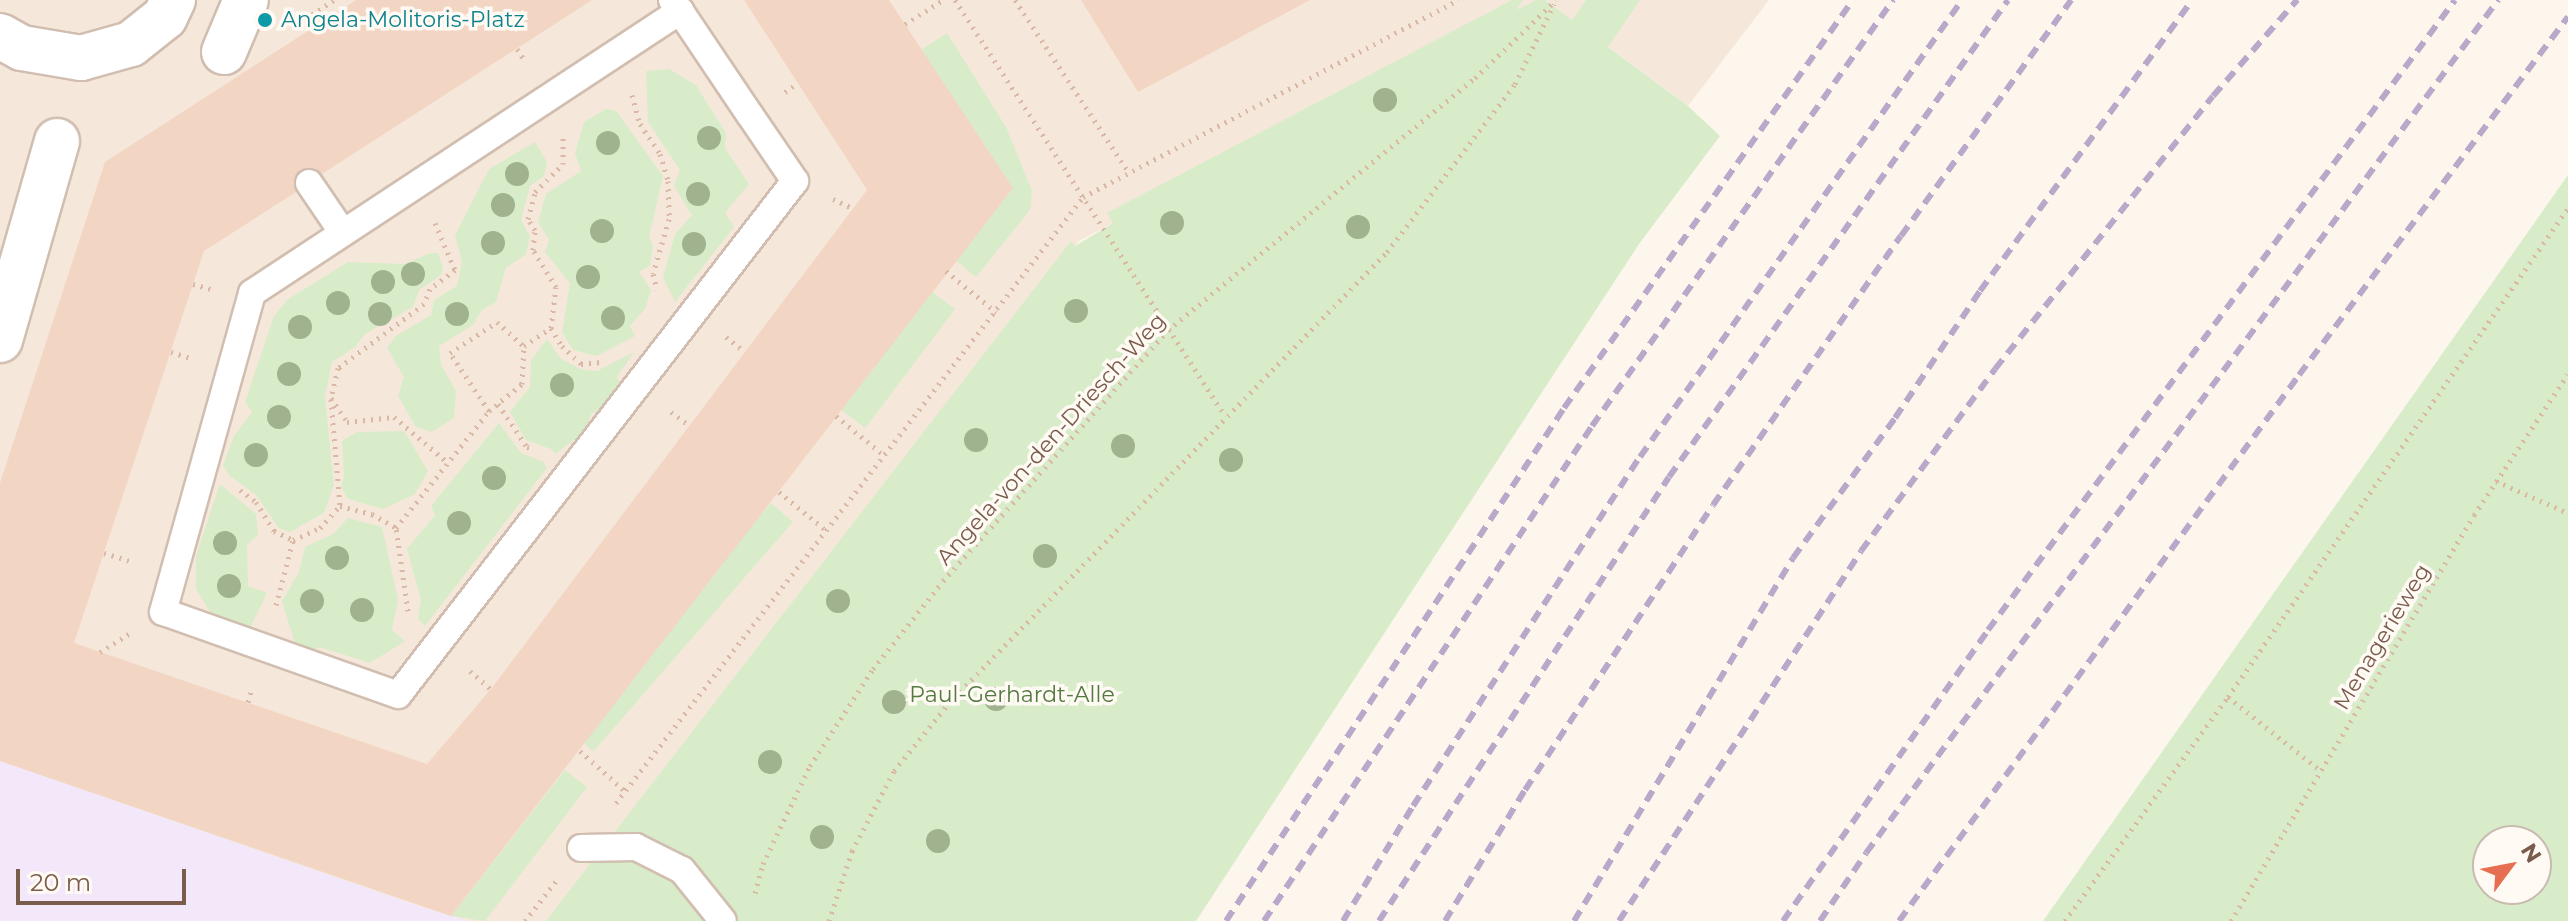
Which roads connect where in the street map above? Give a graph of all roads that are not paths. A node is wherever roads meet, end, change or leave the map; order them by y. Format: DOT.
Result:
graph roads {
  1 [pos="173,0"];
  2 [pos="246,1"];
  3 [pos="676,6"];
  4 [pos="0,36"];
  5 [pos="232,65"];
  6 [pos="57,141"];
  7 [pos="309,183"];
  8 [pos="343,233"];
  9 [pos="13,244"];
  10 [pos="0,340"];
  11 [pos="581,848"];
  12 [pos="723,921"];
  1 -- 4 [label="street"];
  2 -- 5 [label="street"];
  3 -- 8 [label="lane"];
  3 -- 8 [label="lane"];
  6 -- 9 [label="street"];
  7 -- 8 [label="lane"];
  9 -- 10 [label="street"];
  11 -- 12 [label="lane"];
}
